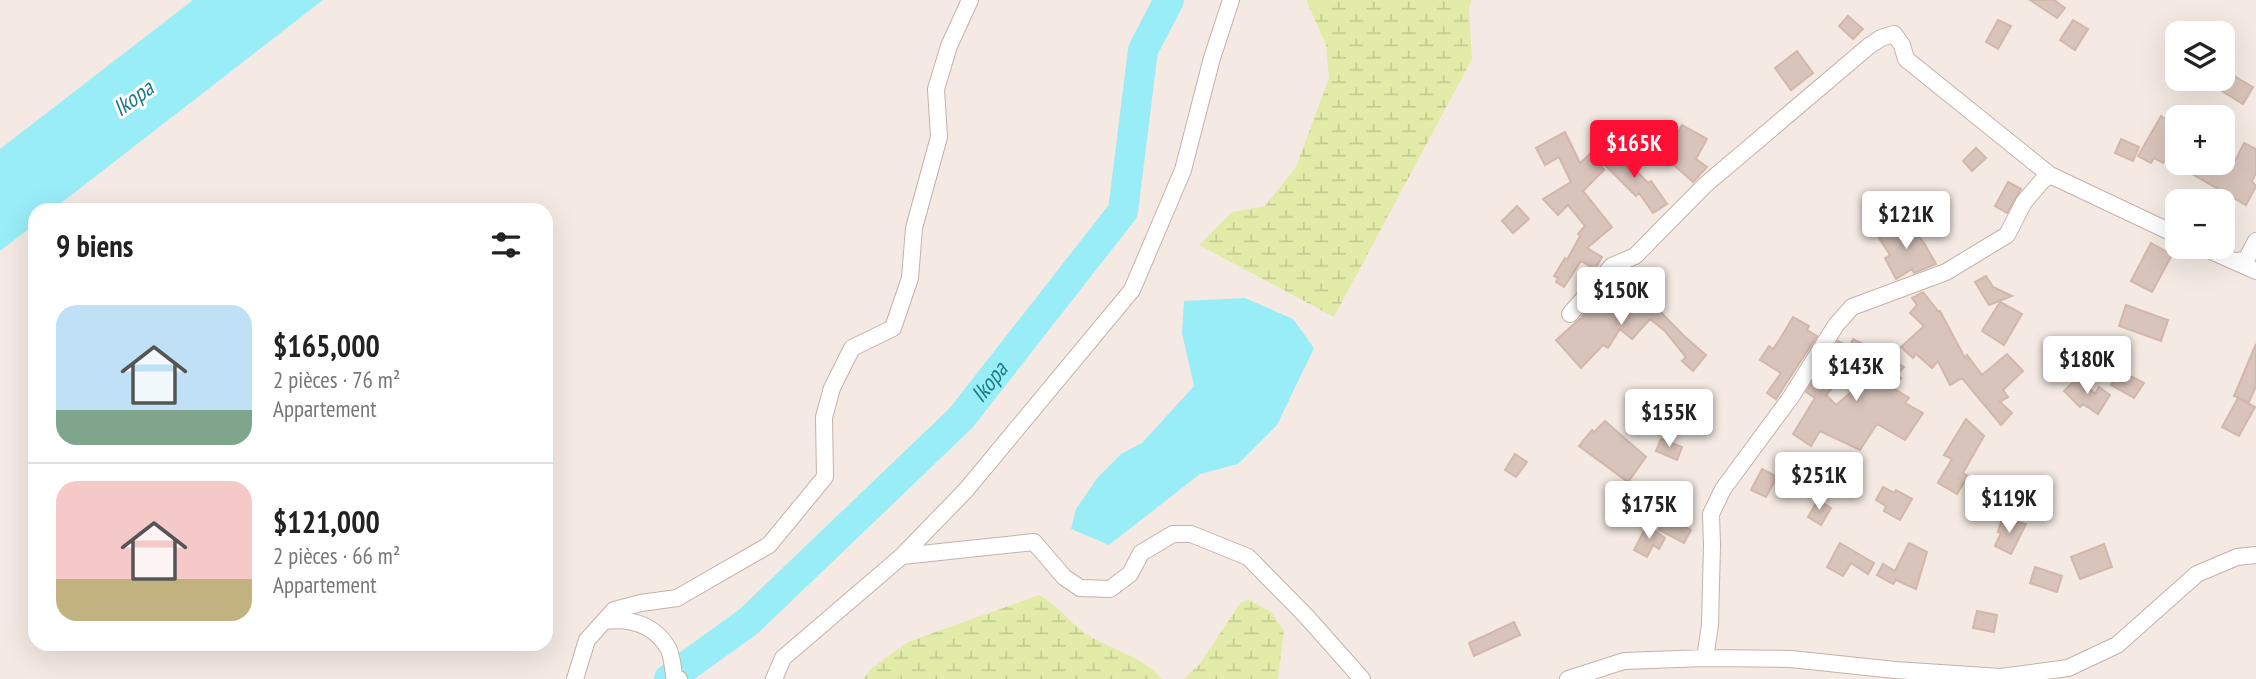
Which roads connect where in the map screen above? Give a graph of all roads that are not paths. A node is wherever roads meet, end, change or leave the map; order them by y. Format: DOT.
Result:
graph roads {
  1 [pos="970,0"];
  2 [pos="1231,0"];
  3 [pos="2050,175"];
  4 [pos="2165,230"];
  5 [pos="2256,241"];
  6 [pos="2230,259"];
  7 [pos="2235,261"];
  8 [pos="2256,271"];
  9 [pos="1570,314"];
  10 [pos="2256,555"];
  11 [pos="902,556"];
  12 [pos="658,600"];
  13 [pos="604,621"];
  14 [pos="651,628"];
  15 [pos="1705,658"];
  16 [pos="575,679"];
  17 [pos="679,679"];
  18 [pos="774,679"];
  19 [pos="1362,679"];
  20 [pos="1568,679"];
  1 -- 12 [label="street"];
  2 -- 11 [label="street"];
  3 -- 4 [label="street"];
  3 -- 9 [label="street"];
  3 -- 15 [label="street"];
  5 -- 7 [label="street"];
  6 -- 7 [label="street"];
  7 -- 8 [label="street"];
  10 -- 15 [label="street"];
  11 -- 18 [label="street"];
  11 -- 19 [label="street"];
  12 -- 13 [label="street"];
  12 -- 14 [label="street"];
  13 -- 14 [label="street"];
  13 -- 16 [label="street"];
  14 -- 17 [label="street"];
  15 -- 20 [label="street"];
}
